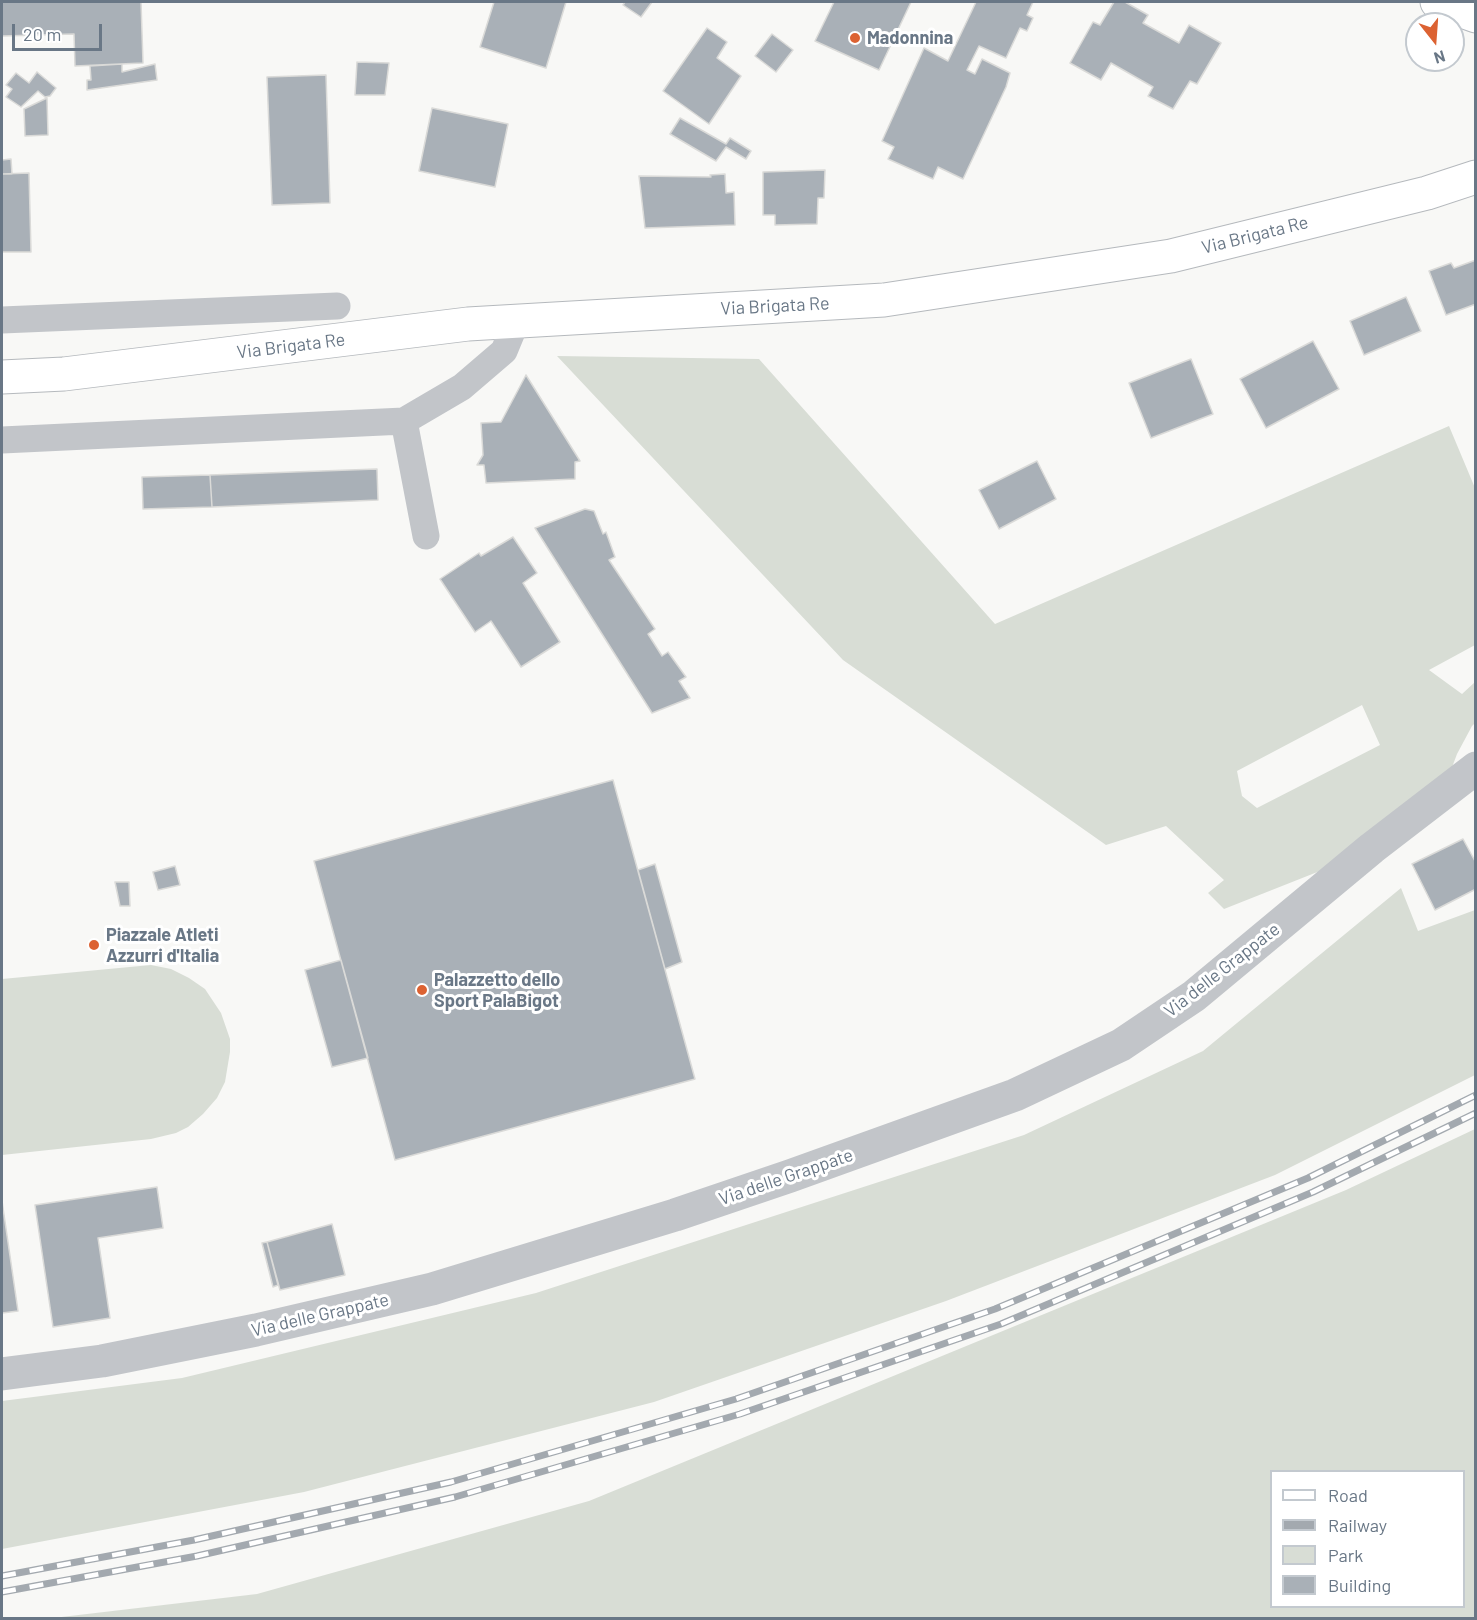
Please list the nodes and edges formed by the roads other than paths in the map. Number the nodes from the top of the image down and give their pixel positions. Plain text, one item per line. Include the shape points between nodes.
1 (1437, 2) edge
2 (1476, 15) edge
3 (1476, 177) edge
4 (337, 306) dead end
5 (2, 320) edge
6 (516, 322) junction
7 (2, 377) edge
8 (404, 421) junction
9 (2, 440) edge
10 (426, 536) dead end
11 (1476, 768) edge
12 (2, 1374) edge

1 - 2 main road
3 - 6 main road, Via Brigata Re via 1427,193 1171,256 884,300
4 - 5 street, Via Brigata Re
6 - 7 main road, Via Brigata Re via 64,374
6 - 8 street via 504,351 462,387
8 - 9 street
8 - 10 street
11 - 12 street, Via delle Grappate via 1372,848 1194,996 1121,1045 1015,1095 675,1215 432,1288 102,1361

